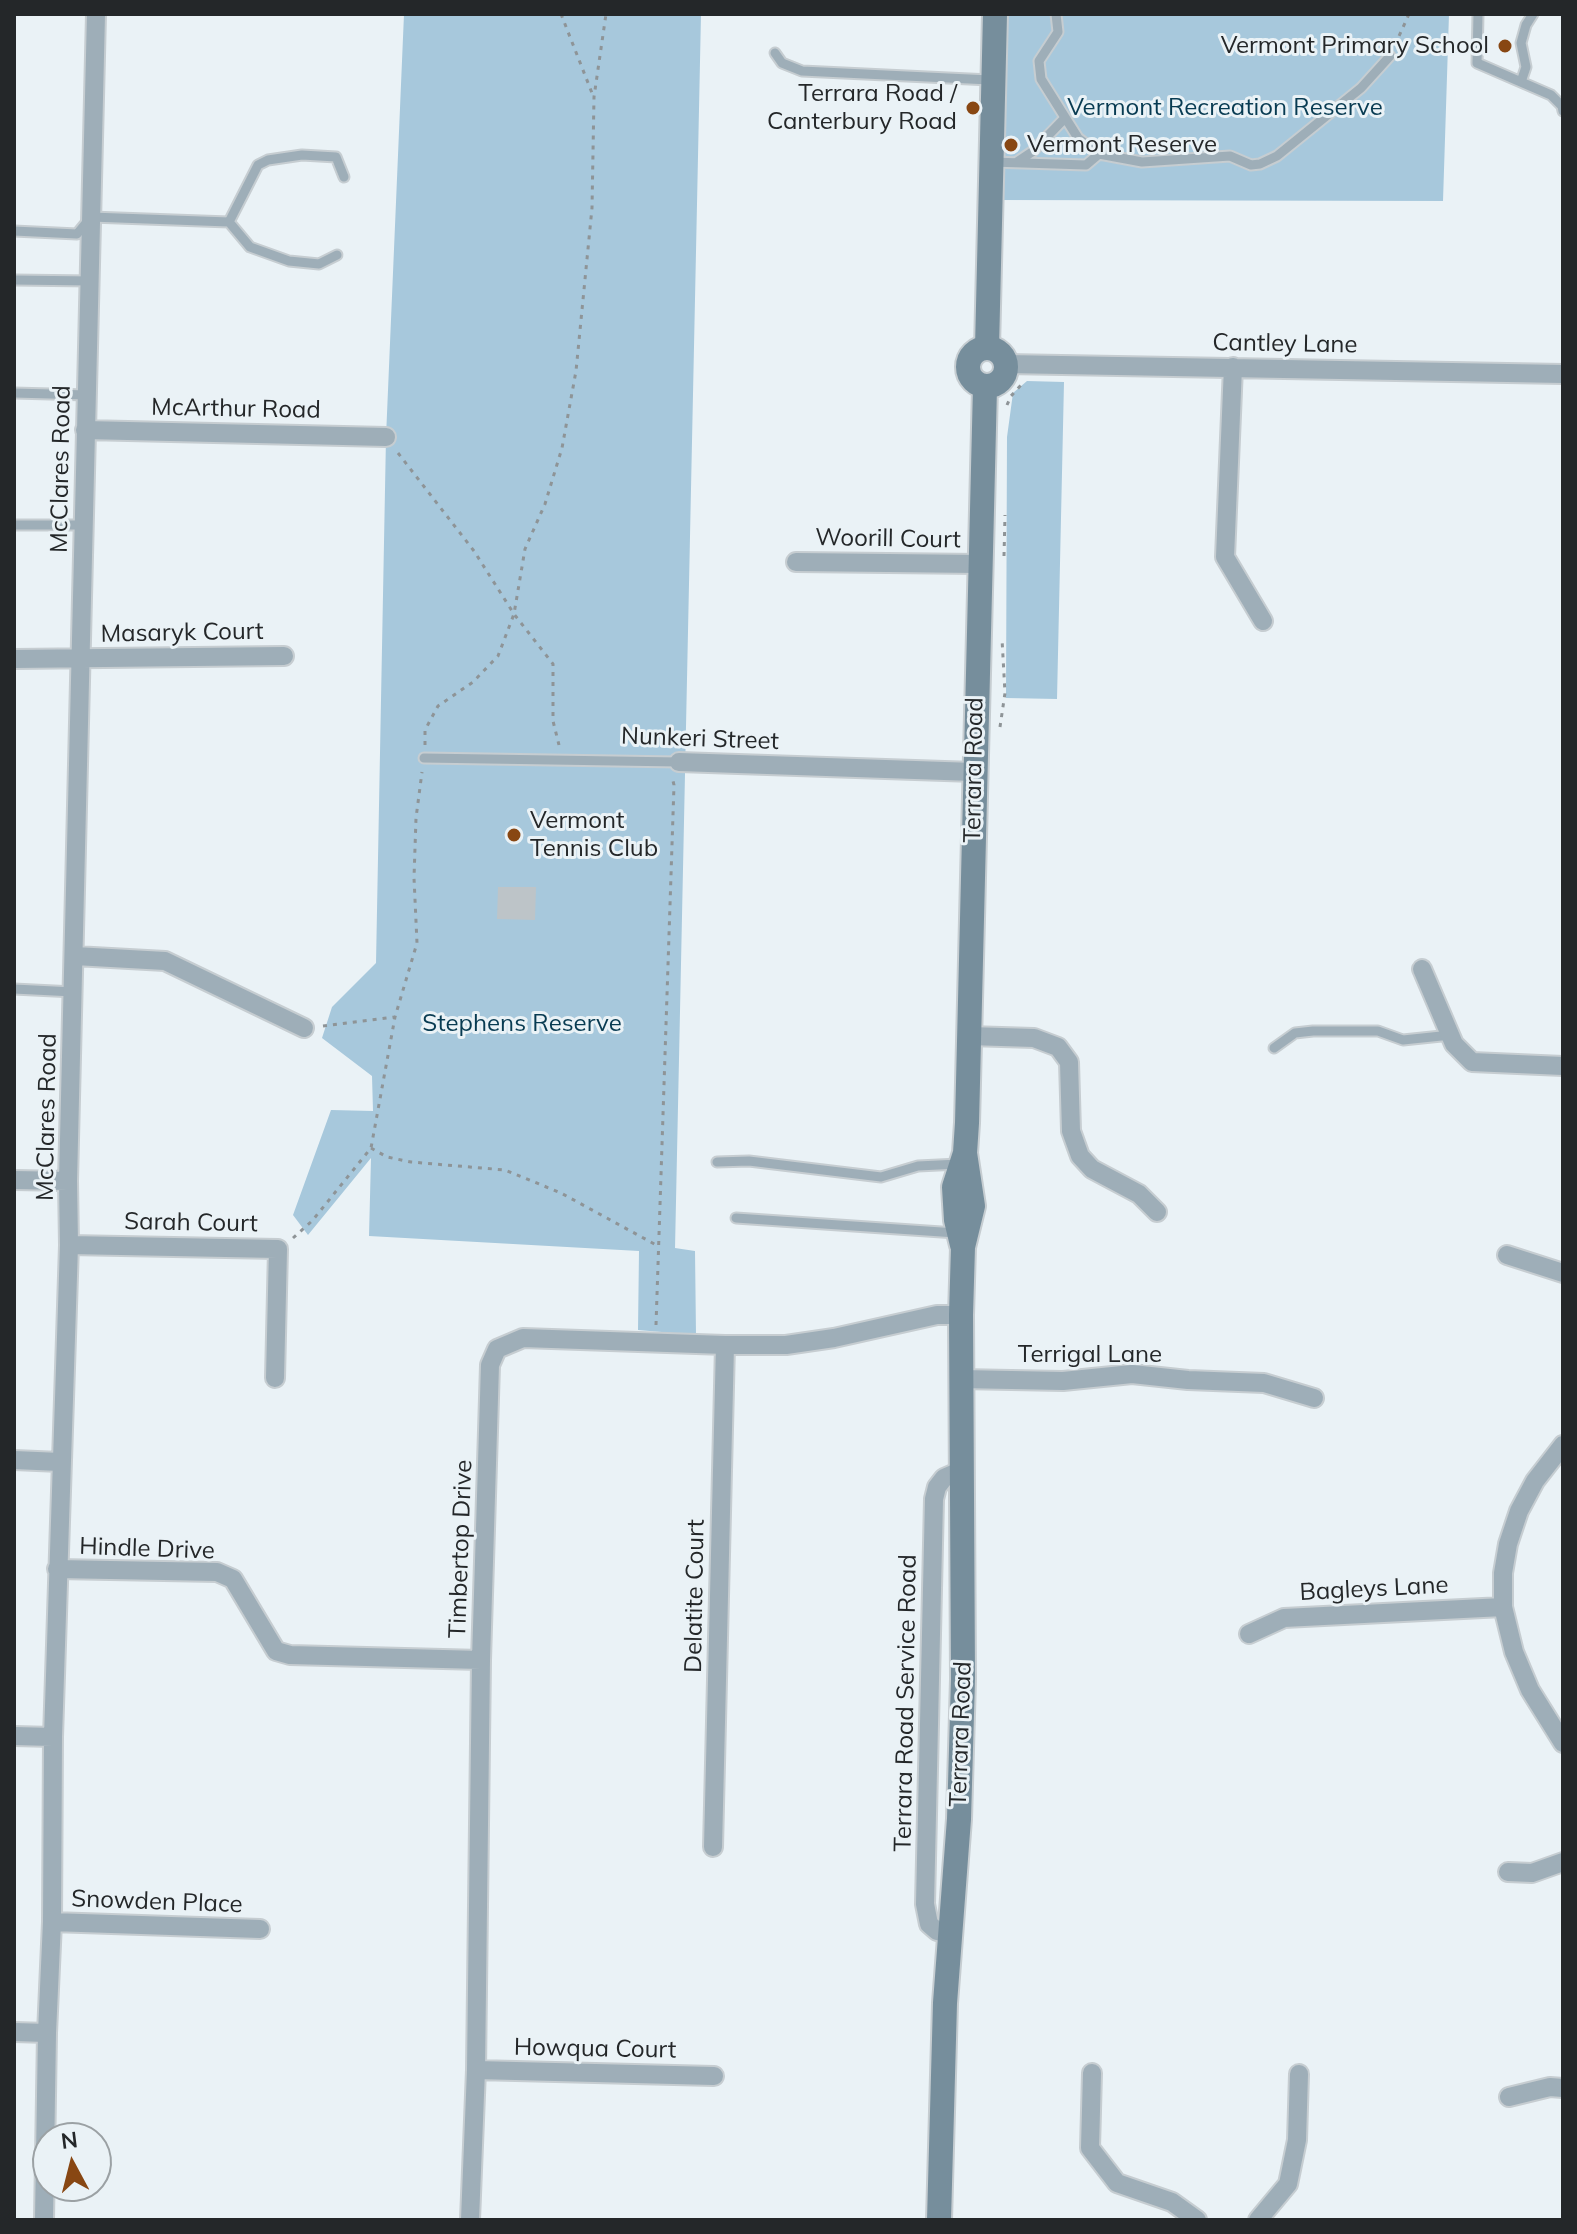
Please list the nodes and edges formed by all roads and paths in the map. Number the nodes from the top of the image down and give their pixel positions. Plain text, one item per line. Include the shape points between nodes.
1 (96, 14) edge
2 (561, 14) edge
3 (606, 14) edge
4 (995, 14) edge
5 (1056, 14) edge
6 (1409, 14) edge
7 (1478, 14) edge
8 (1533, 14) edge
9 (775, 53) dead end
10 (1390, 56) joint
11 (994, 80) junction
12 (1521, 82) junction
13 (594, 97) junction
14 (1563, 111) edge
15 (1065, 118) junction
16 (1099, 154) junction
17 (992, 162) junction
18 (1017, 162) junction
19 (344, 177) dead end
20 (91, 217) junction
21 (229, 222) junction
22 (14, 231) edge
23 (337, 255) dead end
24 (14, 280) edge
25 (91, 281) junction
26 (987, 348) junction
27 (1006, 364) junction
28 (1233, 367) junction
29 (1563, 374) edge
30 (985, 387) junction
31 (14, 393) edge
32 (87, 395) junction
33 (85, 430) junction
34 (386, 437) joint
35 (14, 525) edge
36 (84, 525) junction
37 (796, 562) dead end
38 (979, 564) junction
39 (514, 614) junction
40 (1263, 621) dead end
41 (284, 656) dead end
42 (14, 659) edge
43 (81, 660) junction
44 (424, 758) junction
45 (567, 760) junction
46 (674, 762) junction
47 (974, 772) junction
48 (75, 956) junction
49 (1422, 969) dead end
50 (14, 989) edge
51 (74, 992) junction
52 (395, 1017) junction
53 (304, 1028) joint
54 (1451, 1035) junction
55 (969, 1036) junction
56 (1274, 1048) dead end
57 (1563, 1066) edge
58 (371, 1148) junction
59 (964, 1161) junction
60 (717, 1162) dead end
61 (14, 1180) edge
62 (68, 1181) junction
63 (1157, 1212) dead end
64 (736, 1218) dead end
65 (963, 1238) junction
66 (69, 1245) junction
67 (658, 1246) junction
68 (278, 1249) junction
69 (1507, 1255) dead end
70 (1563, 1273) edge
71 (961, 1315) junction
72 (655, 1341) junction
73 (725, 1345) junction
74 (275, 1378) dead end
75 (960, 1379) junction
76 (1314, 1398) dead end
77 (1563, 1445) edge
78 (14, 1460) edge
79 (60, 1462) junction
80 (57, 1569) junction
81 (1503, 1607) junction
82 (1249, 1634) dead end
83 (481, 1660) junction
84 (14, 1736) edge
85 (53, 1737) junction
86 (1563, 1743) edge
87 (713, 1847) dead end
88 (1563, 1862) edge
89 (1508, 1872) dead end
90 (52, 1922) junction
91 (260, 1929) dead end
92 (14, 2032) edge
93 (47, 2033) junction
94 (476, 2070) junction
95 (1092, 2073) dead end
96 (1299, 2074) dead end
97 (714, 2076) dead end
98 (1563, 2088) edge
99 (1509, 2097) dead end
100 (44, 2220) edge
101 (470, 2220) edge
102 (939, 2220) edge
103 (1197, 2220) edge
104 (1258, 2220) edge

1 - 20 street, McClares Road
2 - 13 path
3 - 13 path
4 - 11 main road
5 - 15 lane via 1058,32 1039,61 1041,79
6 - 10 path
7 - 12 lane via 1477,63
8 - 12 lane via 1521,43 1526,67
9 - 11 lane via 782,63 802,71
10 - 16 lane via 1361,88 1286,150 1260,164 1230,156 1142,162
11 - 17 main road
12 - 14 lane via 1551,95
13 - 39 path via 592,208 576,371 562,448 525,549
15 - 16 lane via 1078,138
15 - 18 lane
16 - 18 lane via 1086,165
17 - 18 lane
17 - 26 main road
19 - 21 lane via 336,157 268,160 258,165
20 - 21 lane
20 - 22 lane via 77,234
20 - 25 street, McClares Road
21 - 23 lane via 250,247 289,261 319,264
24 - 25 lane
25 - 32 street, McClares Road
26 - 27 main road via 997,351
26 - 30 main road via 973,353 967,364 973,381
27 - 28 street, Cantley Lane
27 - 30 main road via 1002,380
28 - 29 street, Cantley Lane
28 - 40 street via 1225,557
30 - 38 main road, Terrara Road
31 - 32 lane
32 - 33 street, McClares Road
33 - 34 street, McArthur Road
33 - 36 street, McClares Road
34 - 39 path via 474,551
35 - 36 lane
36 - 43 street, McClares Road
37 - 38 street, Woorill Court
38 - 47 main road, Terrara Road
39 - 44 path via 498,656 438,706 425,730
39 - 45 path via 553,664 553,721
41 - 43 street, Masaryk Court
42 - 43 street, Masaryk Court
43 - 48 street, McClares Road
44 - 45 lane, Nunkeri Street
44 - 52 path via 416,818 417,943
45 - 46 lane, Nunkeri Street
46 - 47 street, Nunkeri Street
46 - 67 path
47 - 55 main road, Terrara Road
48 - 51 street, McClares Road
48 - 53 street via 165,961
49 - 54 street
50 - 51 lane
51 - 62 street, McClares Road
52 - 53 path
52 - 58 path
54 - 56 lane via 1403,1040 1378,1031 1313,1031 1295,1033
54 - 57 street via 1472,1062
55 - 59 main road, Terrara Road
55 - 63 street via 1034,1038 1058,1047 1069,1062 1071,1131 1080,1156
58 - 67 path via 411,1162 505,1170 561,1193
58 - 68 path via 312,1221
59 - 60 lane via 881,1177
59 - 65 main road, Terrara Road via 973,1206
61 - 62 street
62 - 66 street, McClares Road
64 - 65 lane
65 - 71 main road, Terrara Road
66 - 68 street, Sarah Court
66 - 79 street, McClares Road
67 - 72 path
68 - 74 street, Sarah Court
69 - 70 street
71 - 73 street, Timbertop Drive via 937,1315 786,1345
71 - 75 main road, Terrara Road
72 - 73 street, Timbertop Drive
72 - 83 street, Timbertop Drive via 523,1338 497,1349 490,1365
73 - 87 street, Delatite Court
75 - 76 street, Terrigal Lane via 1063,1381 1132,1374 1264,1383
75 - 102 main road, Terrara Road via 963,1679
77 - 81 street via 1519,1511 1503,1573
78 - 79 street
79 - 80 street, McClares Road
80 - 83 street, Hindle Drive via 217,1572 233,1579 276,1651 290,1655
80 - 85 street, McClares Road
81 - 82 street, Bagleys Lane via 1284,1618
81 - 86 street via 1530,1690
83 - 94 street, Timbertop Drive
84 - 85 street
85 - 90 street, McClares Road
88 - 89 street via 1532,1873
90 - 91 street, Snowden Place
90 - 93 street, McClares Road
92 - 93 street
93 - 100 street, McClares Road
94 - 97 street, Howqua Court
94 - 101 street, Timbertop Drive
95 - 103 street via 1090,2148 1117,2183 1172,2202
96 - 104 street via 1297,2140 1288,2184
98 - 99 street

